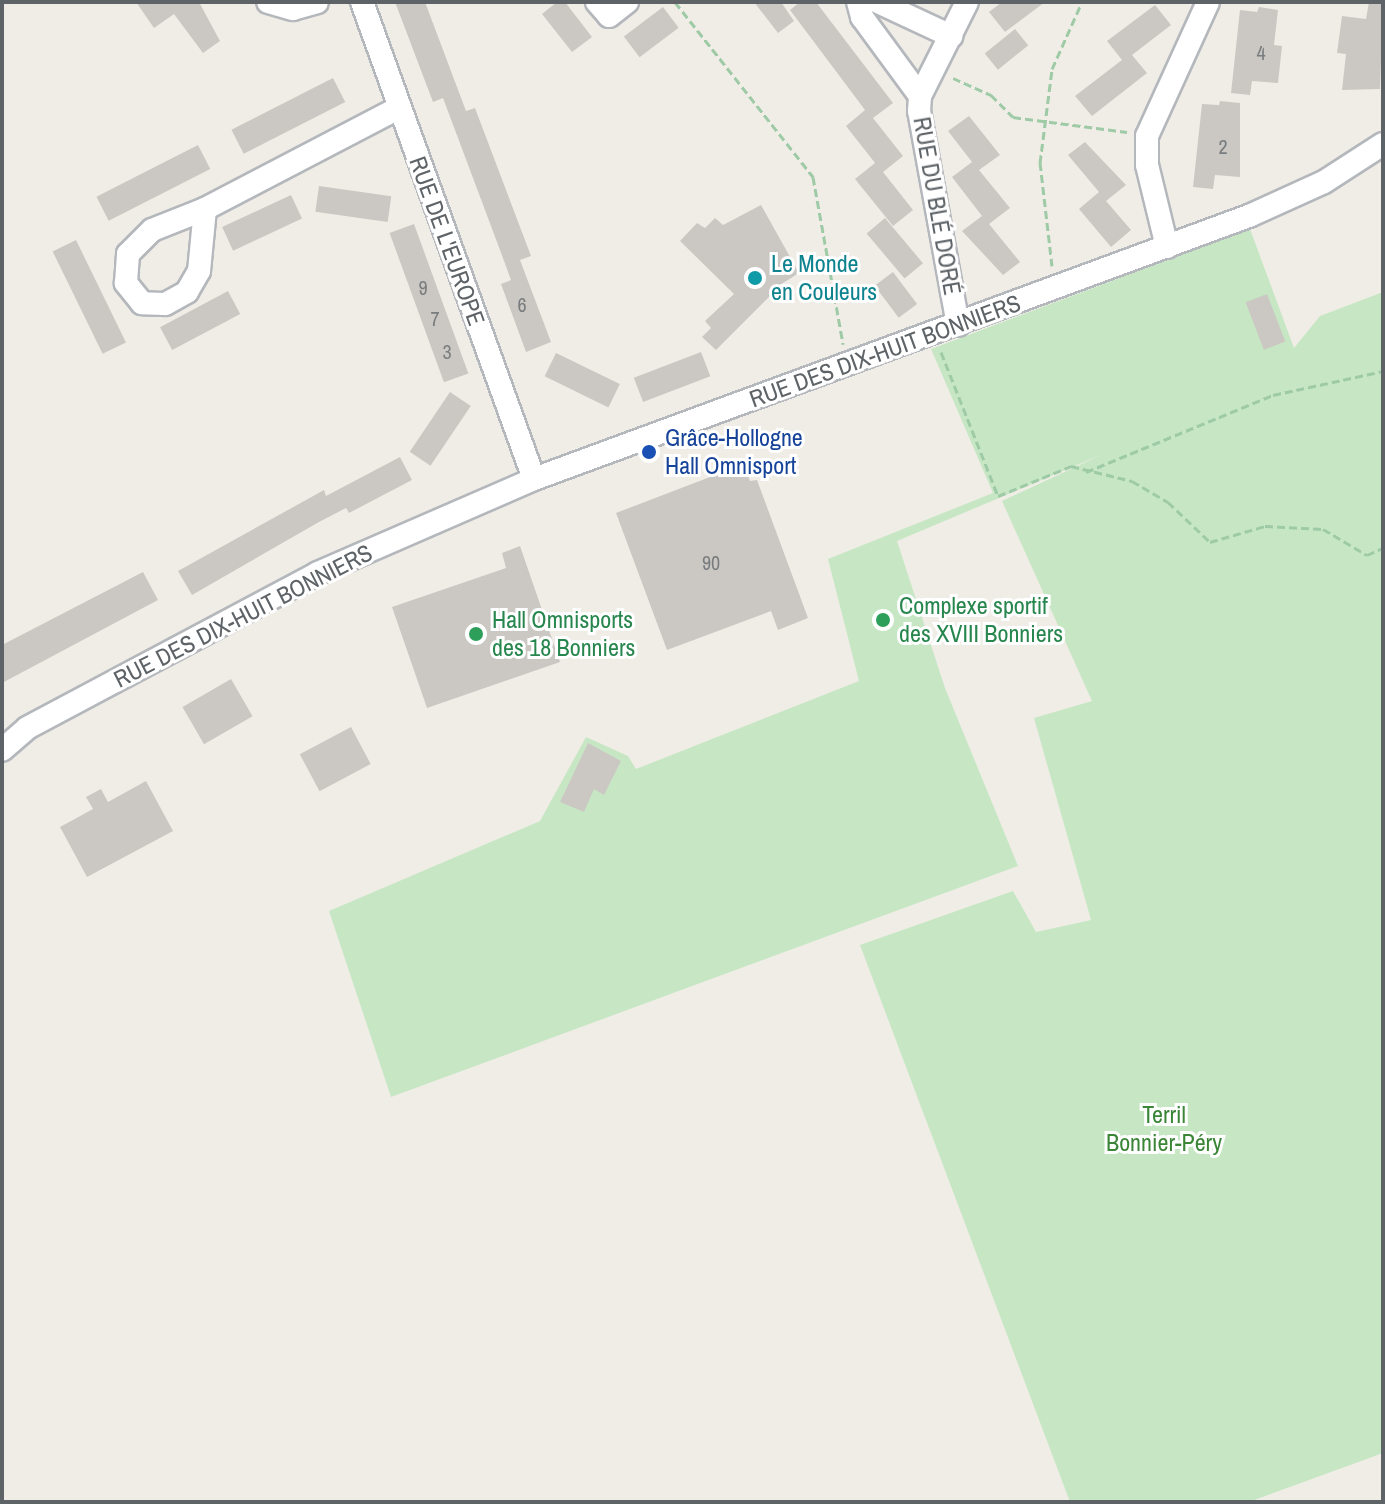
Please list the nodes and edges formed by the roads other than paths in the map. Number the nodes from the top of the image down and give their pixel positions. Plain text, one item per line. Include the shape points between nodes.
1 (268, 2) edge
2 (317, 2) edge
3 (362, 2) edge
4 (597, 2) edge
5 (627, 2) edge
6 (858, 2) edge
7 (878, 2) edge
8 (967, 2) edge
9 (1208, 2) edge
10 (951, 36) junction
11 (920, 96) junction
12 (398, 108) junction
13 (1383, 144) edge
14 (205, 209) junction
15 (1167, 247) junction
16 (958, 325) junction
17 (534, 479) junction
18 (2, 750) edge

1 - 2 street via 293,9
3 - 12 street, RUE DE L'EUROPE
4 - 5 street via 609,16
6 - 11 street via 862,17
7 - 10 street
8 - 10 street, RUE DU BLÉ DORÉ
9 - 15 street via 1147,136 1147,165
10 - 11 street, RUE DU BLÉ DORÉ
11 - 16 street, RUE DU BLÉ DORÉ via 927,172
12 - 14 street
12 - 17 street, RUE DE L'EUROPE
13 - 15 street, RUE DES DIX-HUIT BONNIERS via 1324,182
14 - 14 street via 199,271 187,292 165,304 142,303 126,283 128,254 152,230
15 - 16 street, RUE DES DIX-HUIT BONNIERS
16 - 17 street, RUE DES DIX-HUIT BONNIERS
17 - 18 street, RUE DES DIX-HUIT BONNIERS via 318,573 27,728

